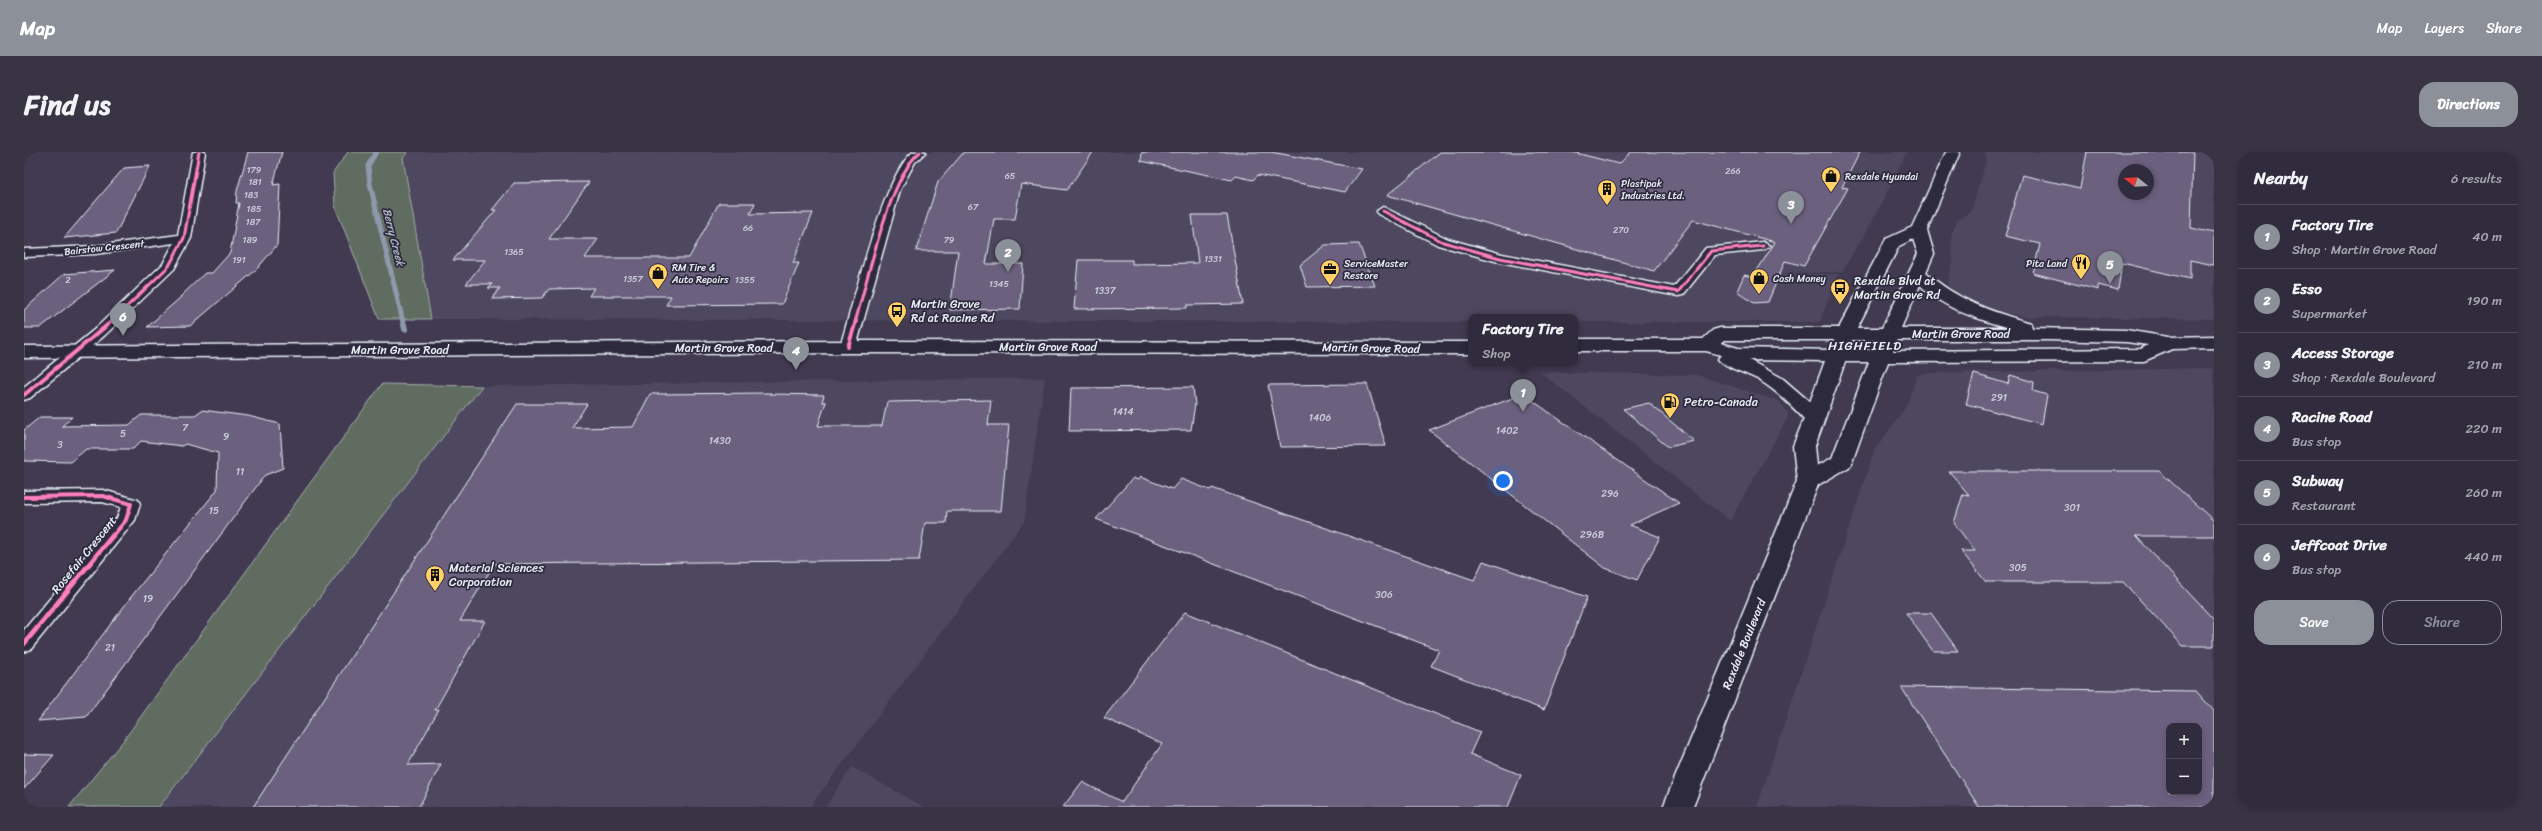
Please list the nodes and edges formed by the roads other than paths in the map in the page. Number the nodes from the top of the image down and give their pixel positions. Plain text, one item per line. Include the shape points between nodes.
1 (199, 152) edge
2 (920, 152) edge
3 (1952, 152) edge
4 (1383, 211) dead end
5 (1919, 230) junction
6 (184, 238) junction
7 (1763, 246) dead end
8 (24, 253) edge
9 (1917, 273) junction
10 (1846, 334) junction
11 (1889, 334) junction
12 (2048, 334) junction
13 (2214, 342) edge
14 (2168, 343) junction
15 (1578, 345) edge
16 (1708, 345) junction
17 (1689, 346) junction
18 (848, 347) junction
19 (1468, 348) edge
20 (24, 352) edge
21 (76, 352) junction
22 (1838, 356) junction
23 (1882, 356) junction
24 (24, 395) edge
25 (1814, 418) junction
26 (1808, 481) junction
27 (24, 497) edge
28 (24, 644) edge
29 (1678, 807) edge

1 - 6 street
2 - 18 street via 910,160 894,190
3 - 5 main road
4 - 7 street via 1444,242 1500,258 1678,292 1711,251
5 - 9 main road via 1926,254
5 - 10 main road, Rexdale Boulevard via 1892,243
6 - 8 street, Bairstow Crescent via 95,250
6 - 21 street via 169,266
9 - 11 main road
9 - 12 main road via 1932,289 1956,305
10 - 11 main road, Martin Grove Road
10 - 16 main road, Martin Grove Road via 1720,334
10 - 22 main road, Rexdale Boulevard
11 - 12 main road, Martin Grove Road
11 - 23 main road
12 - 14 main road, Martin Grove Road via 2126,336
13 - 14 main road, Martin Grove Road
14 - 23 main road, Martin Grove Road via 2144,355
15 - 17 main road, Martin Grove Road
16 - 17 main road, Martin Grove Road
16 - 22 main road, Martin Grove Road via 1736,354
17 - 25 main road via 1742,364 1773,378 1795,396
18 - 19 main road, Martin Grove Road
18 - 21 main road, Martin Grove Road
20 - 21 main road, Martin Grove Road
21 - 24 street
22 - 23 main road, Martin Grove Road
22 - 25 main road, Rexdale Boulevard
23 - 26 main road via 1841,462
25 - 26 main road, Rexdale Boulevard via 1804,446
26 - 29 main road, Rexdale Boulevard
27 - 28 street, Rosefair Crescent via 103,496 131,504 126,520

